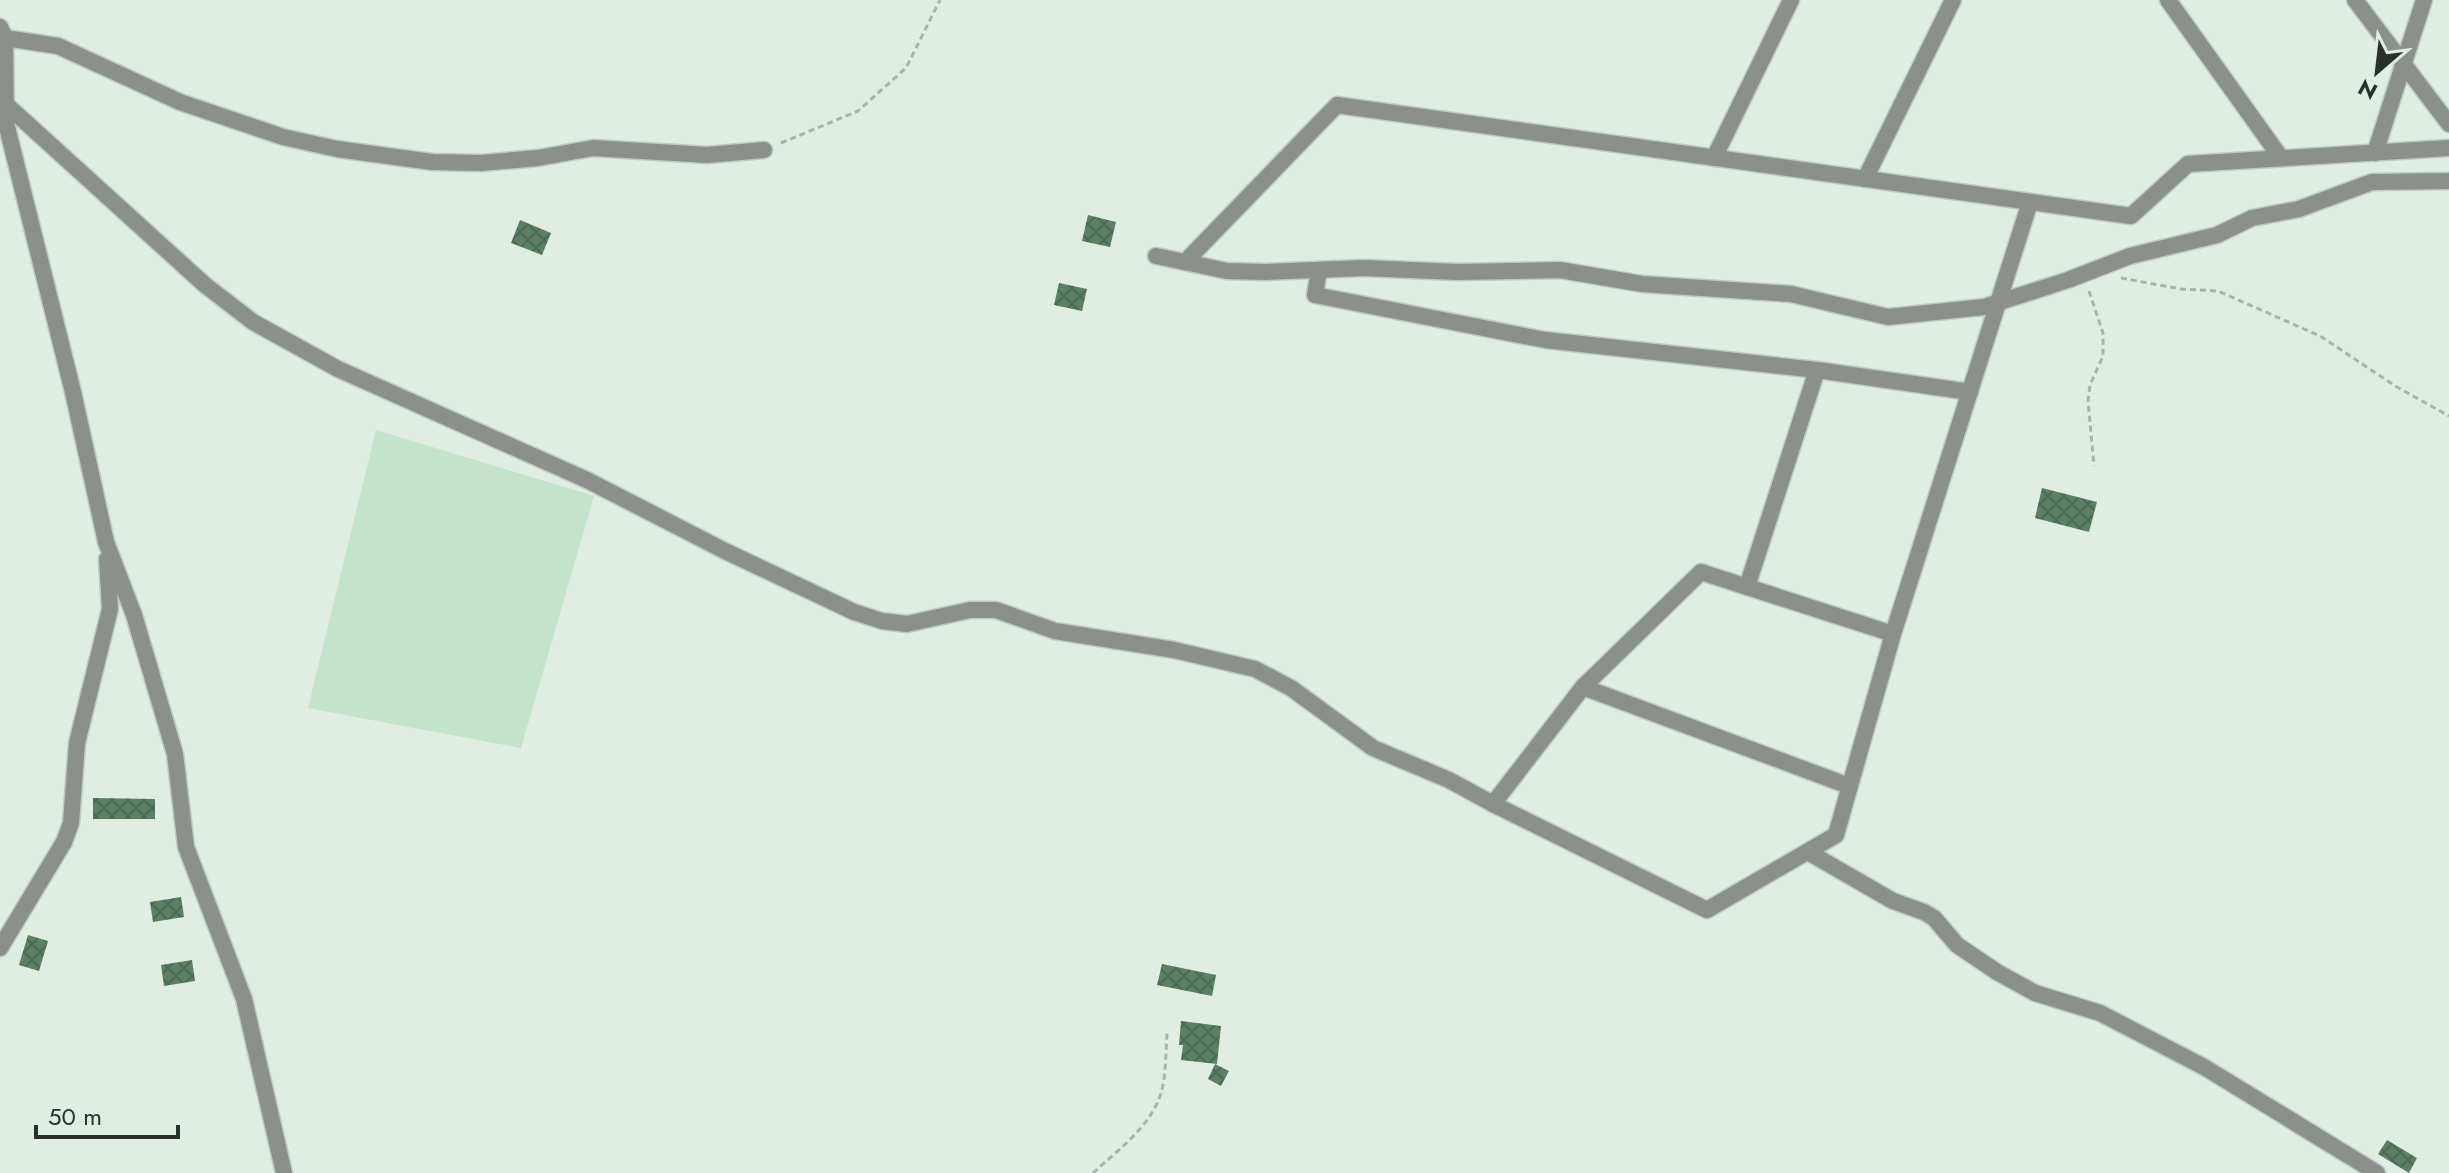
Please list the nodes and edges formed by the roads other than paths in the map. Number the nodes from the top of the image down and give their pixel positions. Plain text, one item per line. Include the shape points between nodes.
1 (1791, 0) edge
2 (1953, 0) edge
3 (2168, 0) edge
4 (2355, 0) edge
5 (2424, 0) edge
6 (2, 33) edge
7 (2405, 66) junction
8 (2, 100) edge
9 (2449, 124) edge
10 (2449, 148) edge
11 (764, 150) road end
12 (2375, 153) junction
13 (1714, 158) junction
14 (2281, 158) junction
15 (1865, 179) junction
16 (2449, 181) edge
17 (2030, 202) junction
18 (1156, 256) dead end
19 (1185, 262) junction
20 (1319, 270) junction
21 (1998, 302) junction
22 (1817, 370) junction
23 (1970, 392) junction
24 (106, 542) junction
25 (1747, 587) junction
26 (1893, 634) junction
27 (1583, 687) junction
28 (1849, 786) junction
29 (1493, 804) junction
30 (1808, 852) junction
31 (0, 948) edge
32 (284, 1173) edge
33 (2377, 1173) edge

1 - 13 street
2 - 15 street
3 - 14 street
4 - 7 street
5 - 7 street
6 - 8 street
6 - 11 street via 58,46 180,102 337,149 481,163 593,148 707,155
7 - 9 street
7 - 12 street
8 - 24 street
8 - 29 street via 205,285 253,322 338,369 587,480 854,612 907,624 970,610 996,610 1055,631 1255,669 1291,688 1373,748
10 - 12 street
12 - 14 street
13 - 15 street
13 - 19 street via 1337,105
14 - 17 street via 2188,164 2131,216
15 - 17 street
16 - 21 street via 2372,182
17 - 21 street
18 - 19 street
19 - 20 street via 1227,271
20 - 21 street via 1560,270 1642,284 1791,294 1888,317
20 - 22 street via 1315,295 1363,305 1545,340
21 - 23 street
22 - 23 street
22 - 25 street
23 - 26 street
24 - 31 street via 110,609 77,743 71,823
24 - 32 street via 134,615 175,754 186,847 244,999
25 - 26 street
25 - 27 street via 1701,572
26 - 28 street
27 - 28 street
27 - 29 street
28 - 30 street via 1836,835
29 - 30 street via 1707,910
30 - 33 street via 1934,918 1957,945 1997,972 2035,993 2100,1013 2204,1067

